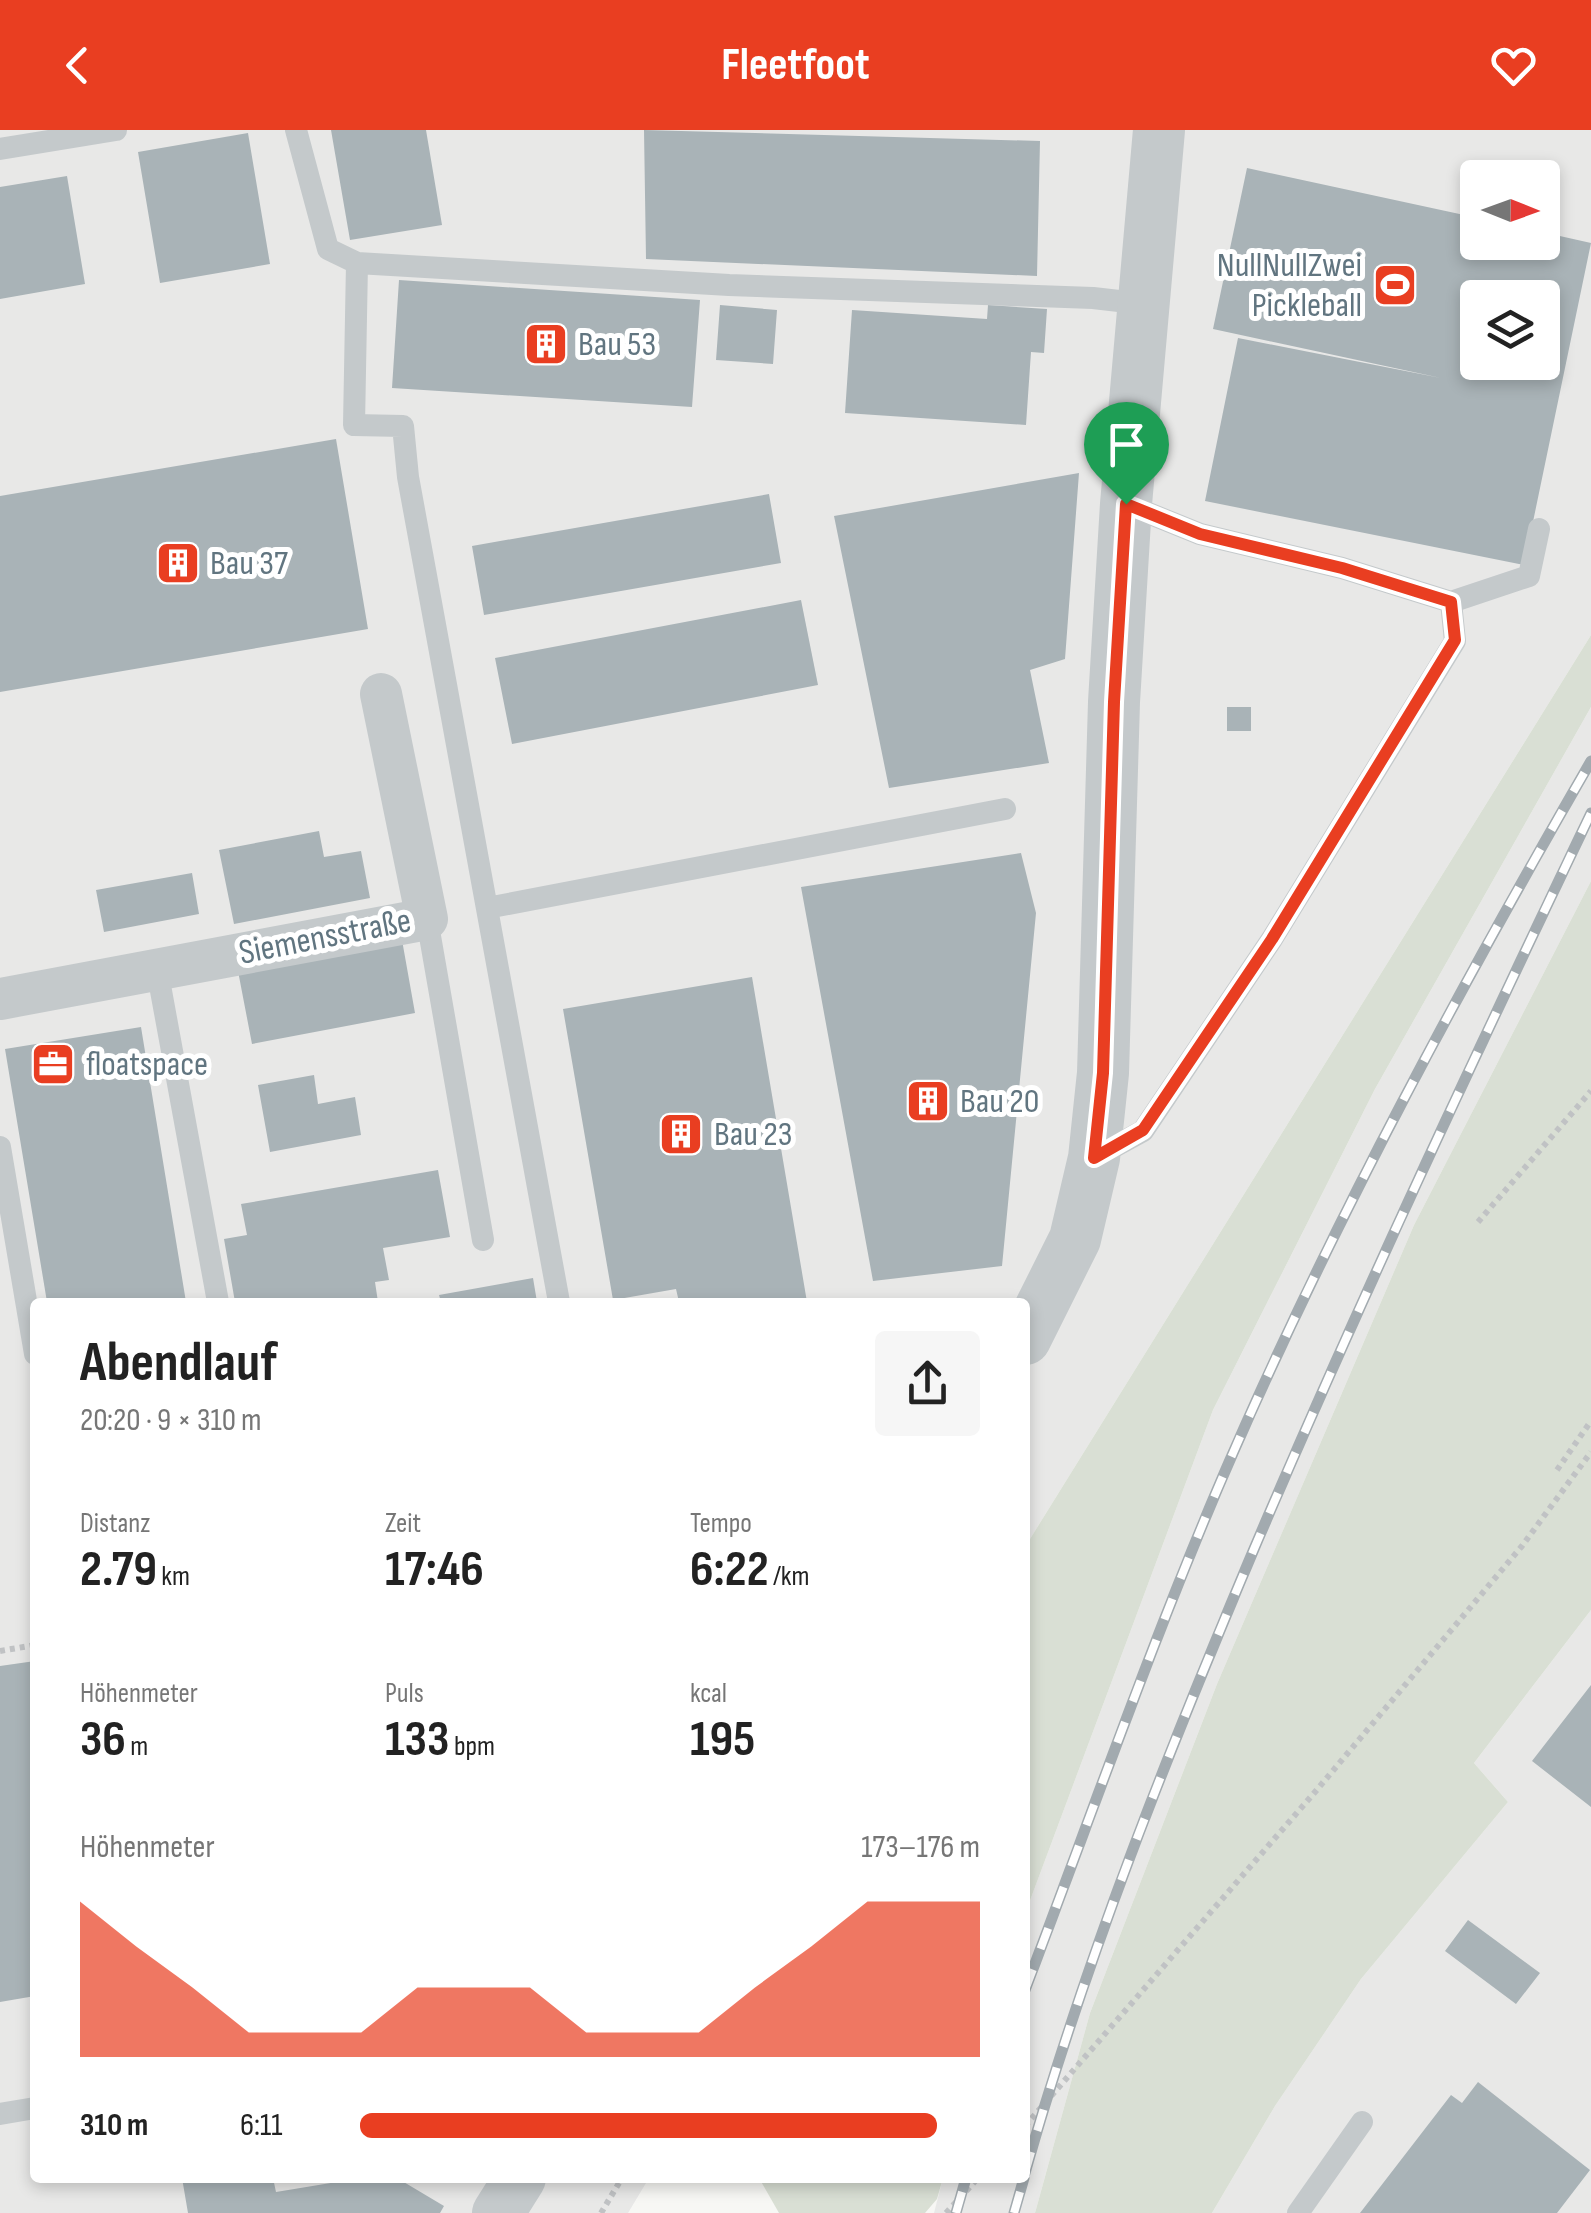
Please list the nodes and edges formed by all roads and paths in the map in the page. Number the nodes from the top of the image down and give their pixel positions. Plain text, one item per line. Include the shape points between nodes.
1 (116, 130) edge
2 (296, 130) edge
3 (1160, 130) edge
4 (0, 149) edge
5 (357, 263) junction
6 (1145, 304) junction
7 (1126, 504) junction
8 (1540, 530) dead end
9 (1451, 602) junction
10 (381, 694) dead end
11 (1005, 810) dead end
12 (487, 908) junction
13 (426, 919) junction
14 (157, 969) junction
15 (0, 998) edge
16 (1591, 1091) edge
17 (0, 1148) edge
18 (1094, 1158) junction
19 (1478, 1222) dead end
20 (484, 1240) dead end
21 (217, 1298) edge
22 (558, 1298) edge
23 (30, 1325) edge
24 (1030, 1329) edge
25 (1591, 1421) edge
26 (1591, 1452) edge
27 (1557, 1470) dead end
28 (30, 1646) edge
29 (0, 1651) edge
30 (30, 2109) edge
31 (0, 2114) edge
32 (1030, 2121) edge
33 (1362, 2122) dead end
34 (517, 2183) edge
35 (619, 2183) edge
36 (973, 2183) edge
37 (498, 2213) edge
38 (601, 2213) edge
39 (946, 2213) edge
40 (1298, 2213) edge

1 - 4 lane
2 - 5 lane via 328,249
3 - 6 street
5 - 6 lane
5 - 12 lane via 354,425 403,426
6 - 7 street
7 - 9 lane via 1200,534
7 - 18 street
8 - 9 lane via 1529,576
9 - 18 lane via 1455,640 1272,939 1143,1130
10 - 13 street, Siemensstraße
11 - 12 lane
12 - 22 lane
13 - 14 street, Siemensstraße
13 - 20 lane
14 - 15 street, Siemensstraße
14 - 21 lane
16 - 19 path
17 - 23 lane
18 - 24 street via 1074,1239
25 - 27 path
26 - 32 path via 1522,1546
28 - 29 path
30 - 31 lane
33 - 40 lane
34 - 37 street
35 - 38 path
36 - 39 path

